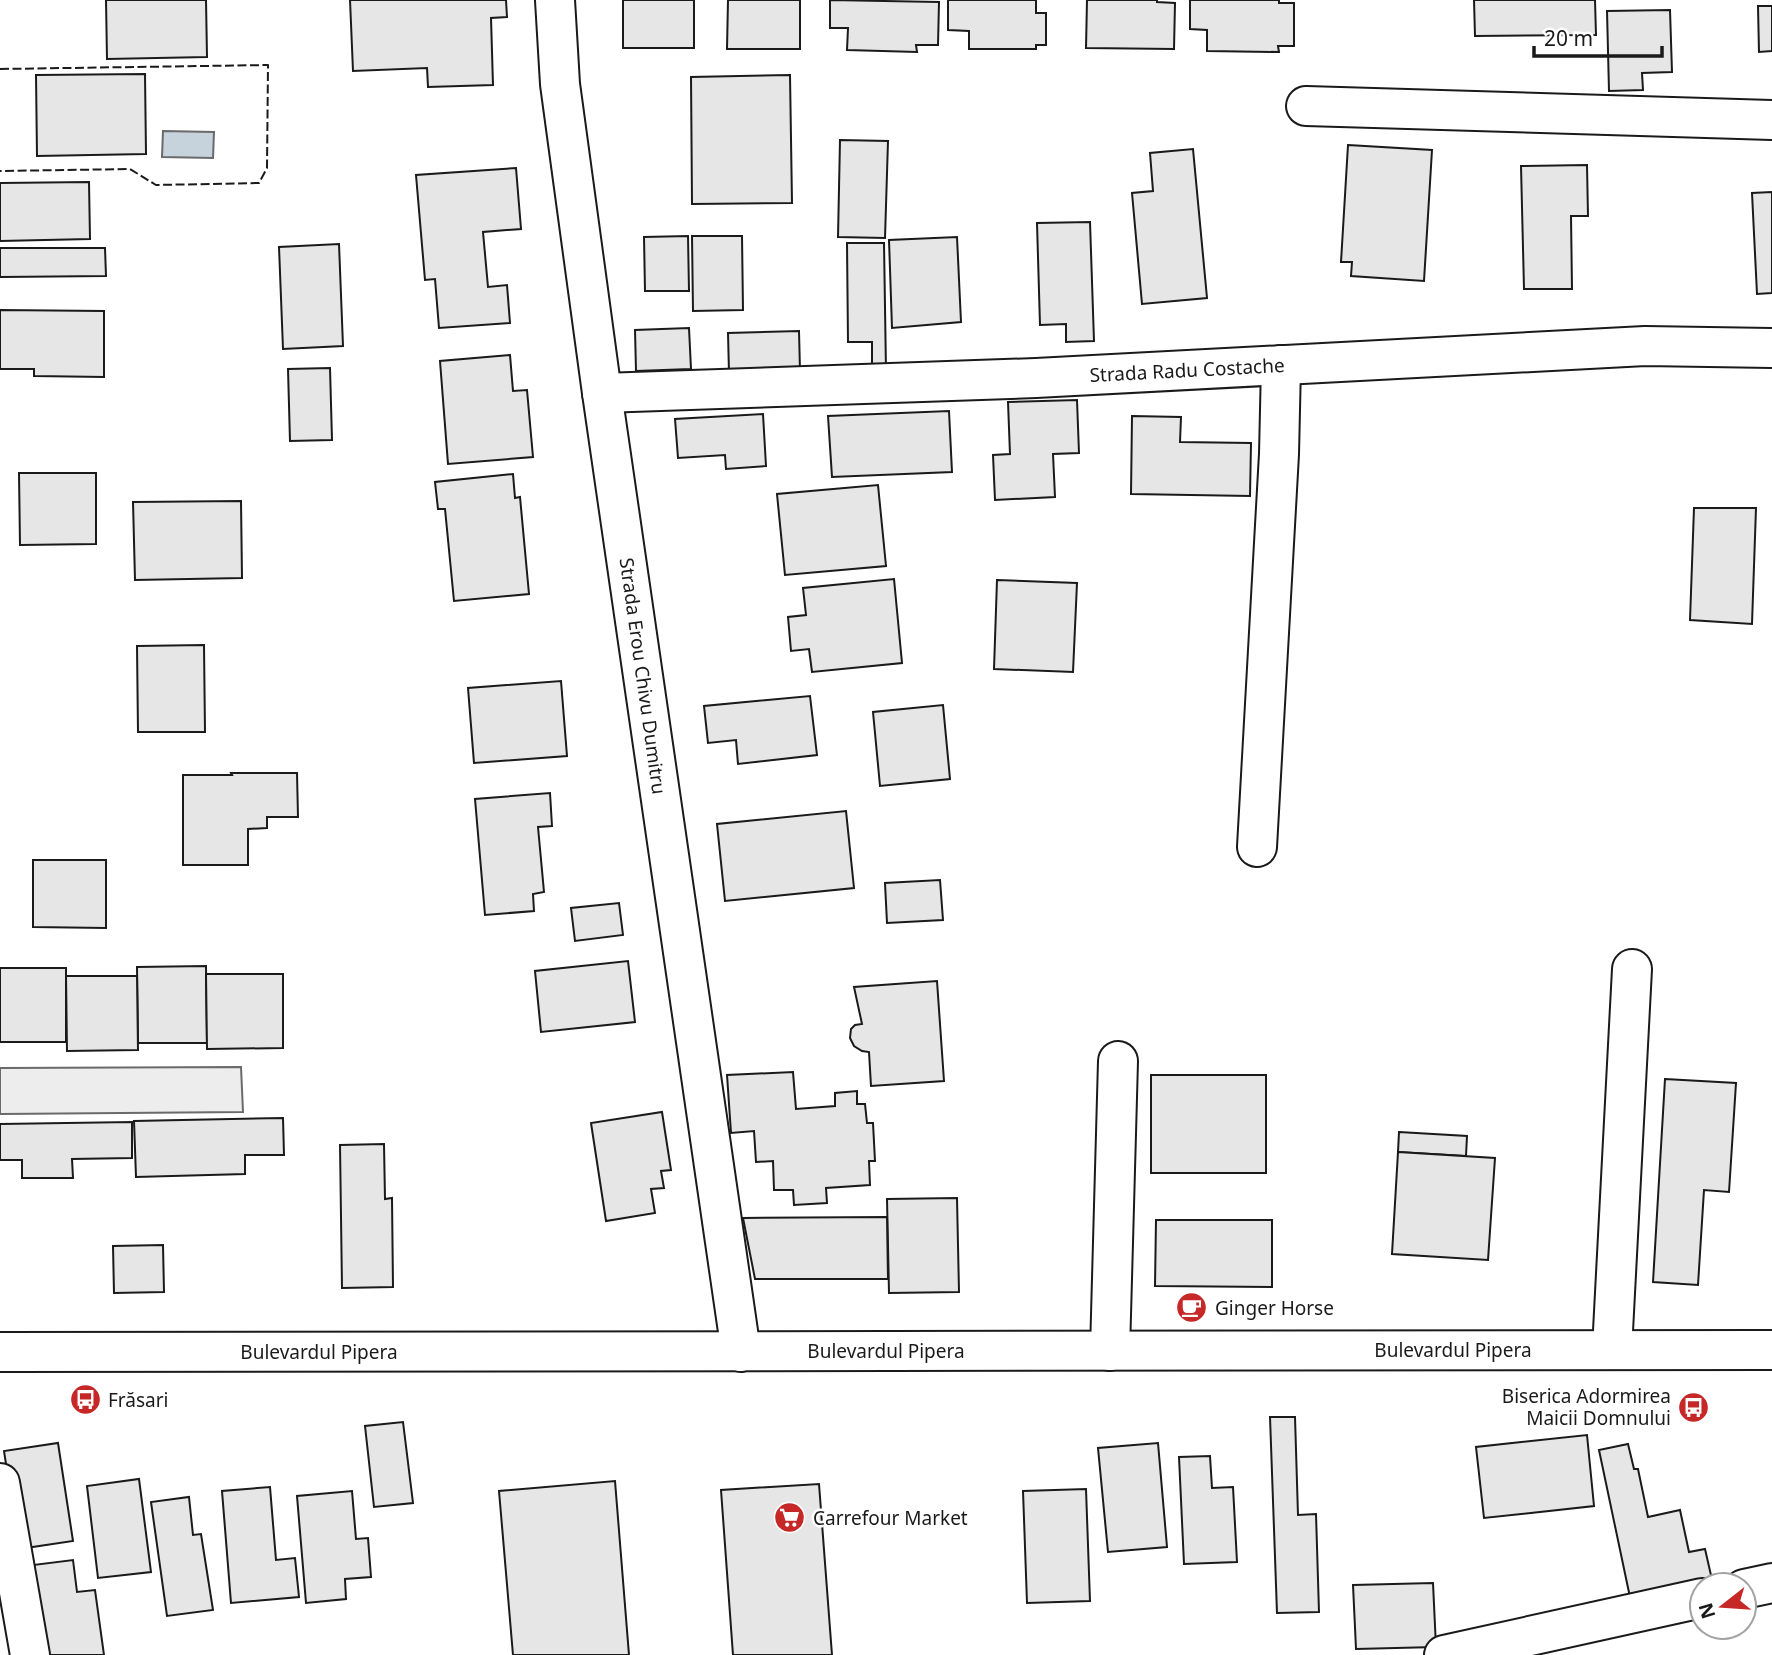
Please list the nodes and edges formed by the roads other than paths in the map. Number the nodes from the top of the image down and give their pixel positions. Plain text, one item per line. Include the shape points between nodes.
1 (555, 0) edge
2 (1306, 106) dead end
3 (1772, 120) edge
4 (1772, 348) edge
5 (1280, 365) junction
6 (602, 393) junction
7 (1257, 847) dead end
8 (1632, 969) dead end
9 (1118, 1061) dead end
10 (1612, 1350) junction
11 (1772, 1350) edge
12 (1110, 1351) junction
13 (0, 1352) edge
14 (741, 1352) junction
15 (0, 1483) edge
16 (1688, 1601) edge
17 (30, 1655) edge
18 (1444, 1655) edge

1 - 6 street, Strada Erou Chivu Dumitru via 560,84
2 - 3 street
4 - 5 street, Strada Radu Costache via 1645,346
5 - 6 street, Strada Radu Costache
5 - 7 street
6 - 14 street, Strada Erou Chivu Dumitru
8 - 10 street
9 - 12 street
10 - 11 street, Bulevardul Pipera
10 - 12 street, Bulevardul Pipera
12 - 14 street, Bulevardul Pipera
13 - 14 street, Bulevardul Pipera
15 - 17 street
16 - 18 street

